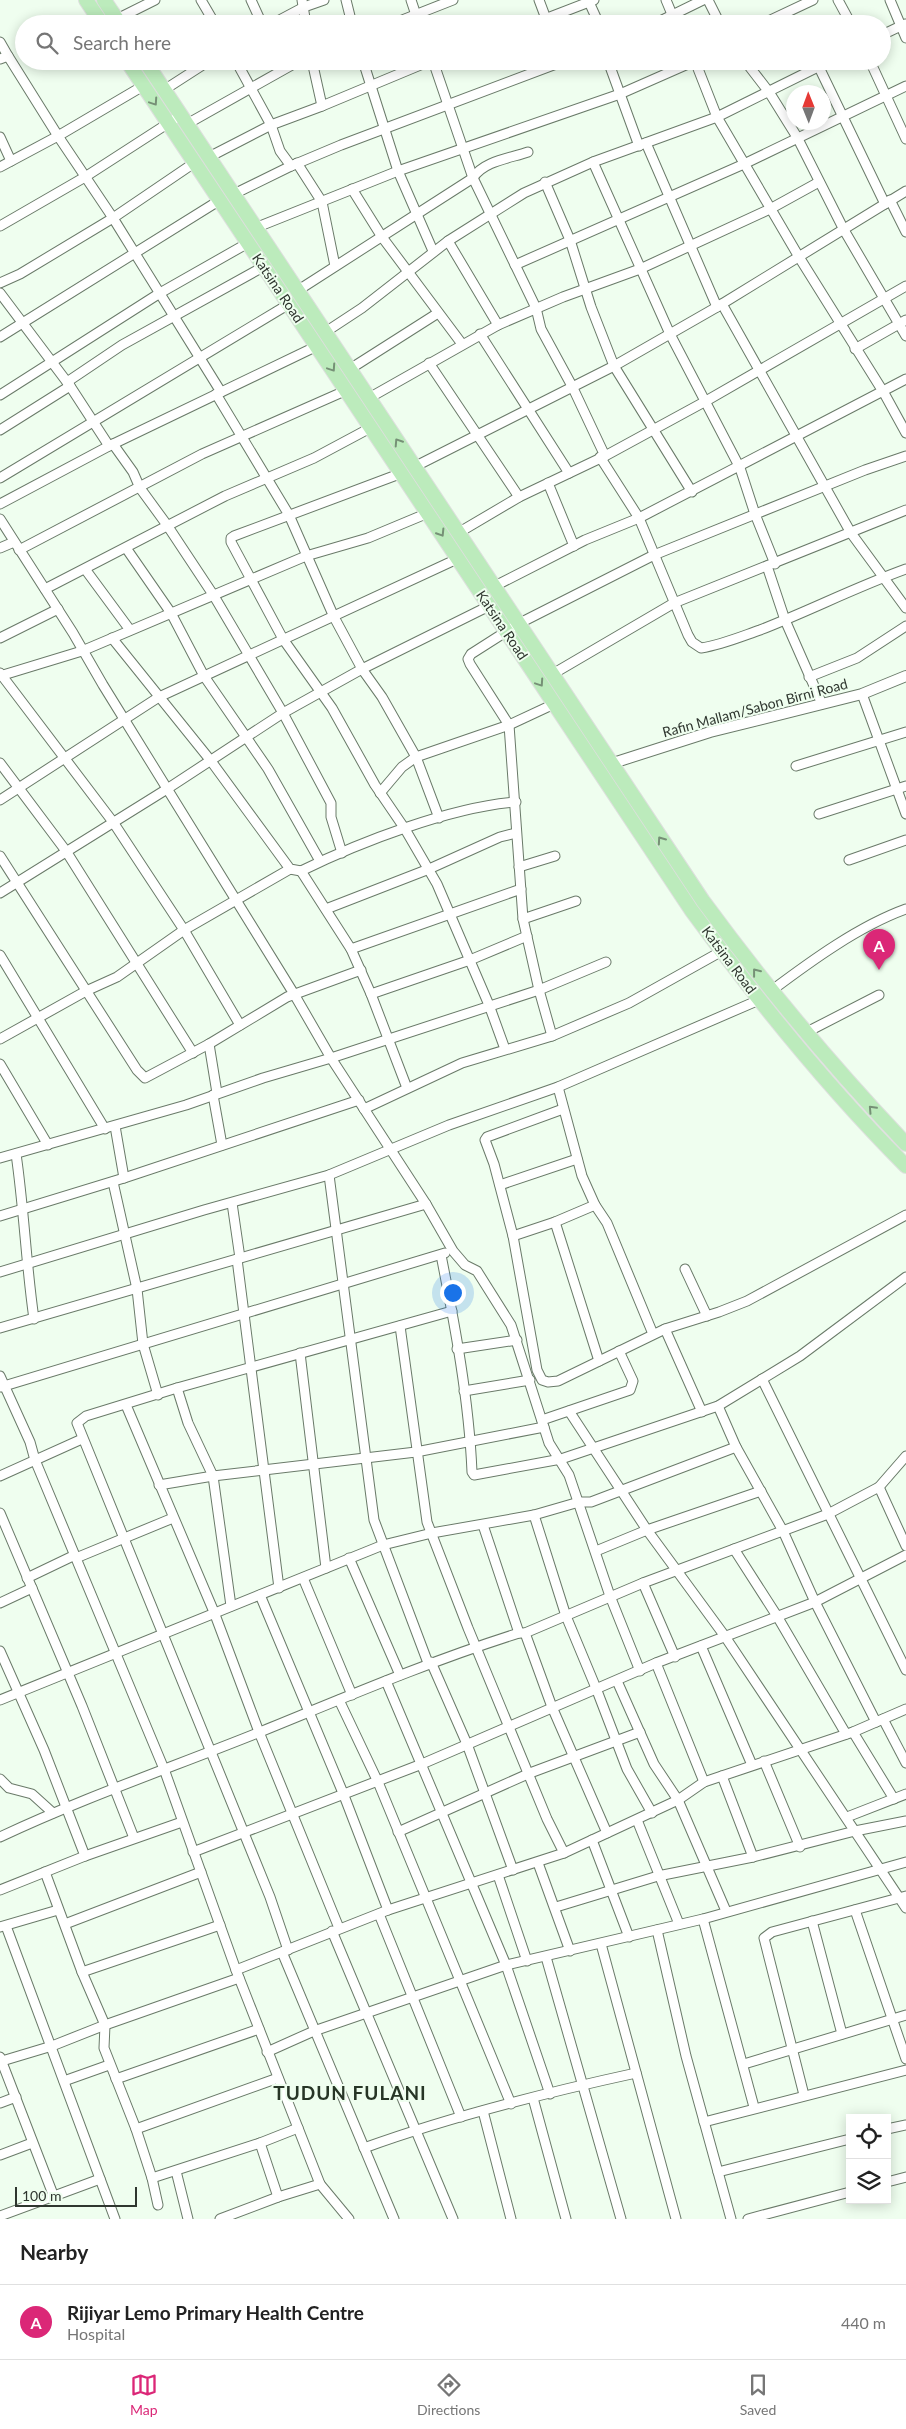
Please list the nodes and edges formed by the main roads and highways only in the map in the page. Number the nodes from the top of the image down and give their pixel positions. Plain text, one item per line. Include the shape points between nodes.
1 (86, 0) edge
2 (104, 0) edge
3 (96, 15) edge
4 (114, 15) edge
5 (133, 70) edge
6 (151, 70) edge
7 (179, 121) junction
8 (226, 198) junction
9 (408, 470) junction
10 (906, 1144) edge
11 (906, 1166) edge

1 - 3 highway
2 - 4 highway
5 -> 7 highway, Katsina Road via 143,86
6 - 7 highway, Katsina Road
7 - 8 highway, Katsina Road via 209,158
7 - 8 highway, Katsina Road via 194,163
8 -> 9 highway, Katsina Road via 263,266 372,427
9 -> 8 highway, Katsina Road via 350,369 255,228
10 -> 9 highway, Katsina Road via 805,1033 703,901 458,533
9 -> 11 highway, Katsina Road via 428,513 457,559 675,886 759,1000 839,1095

